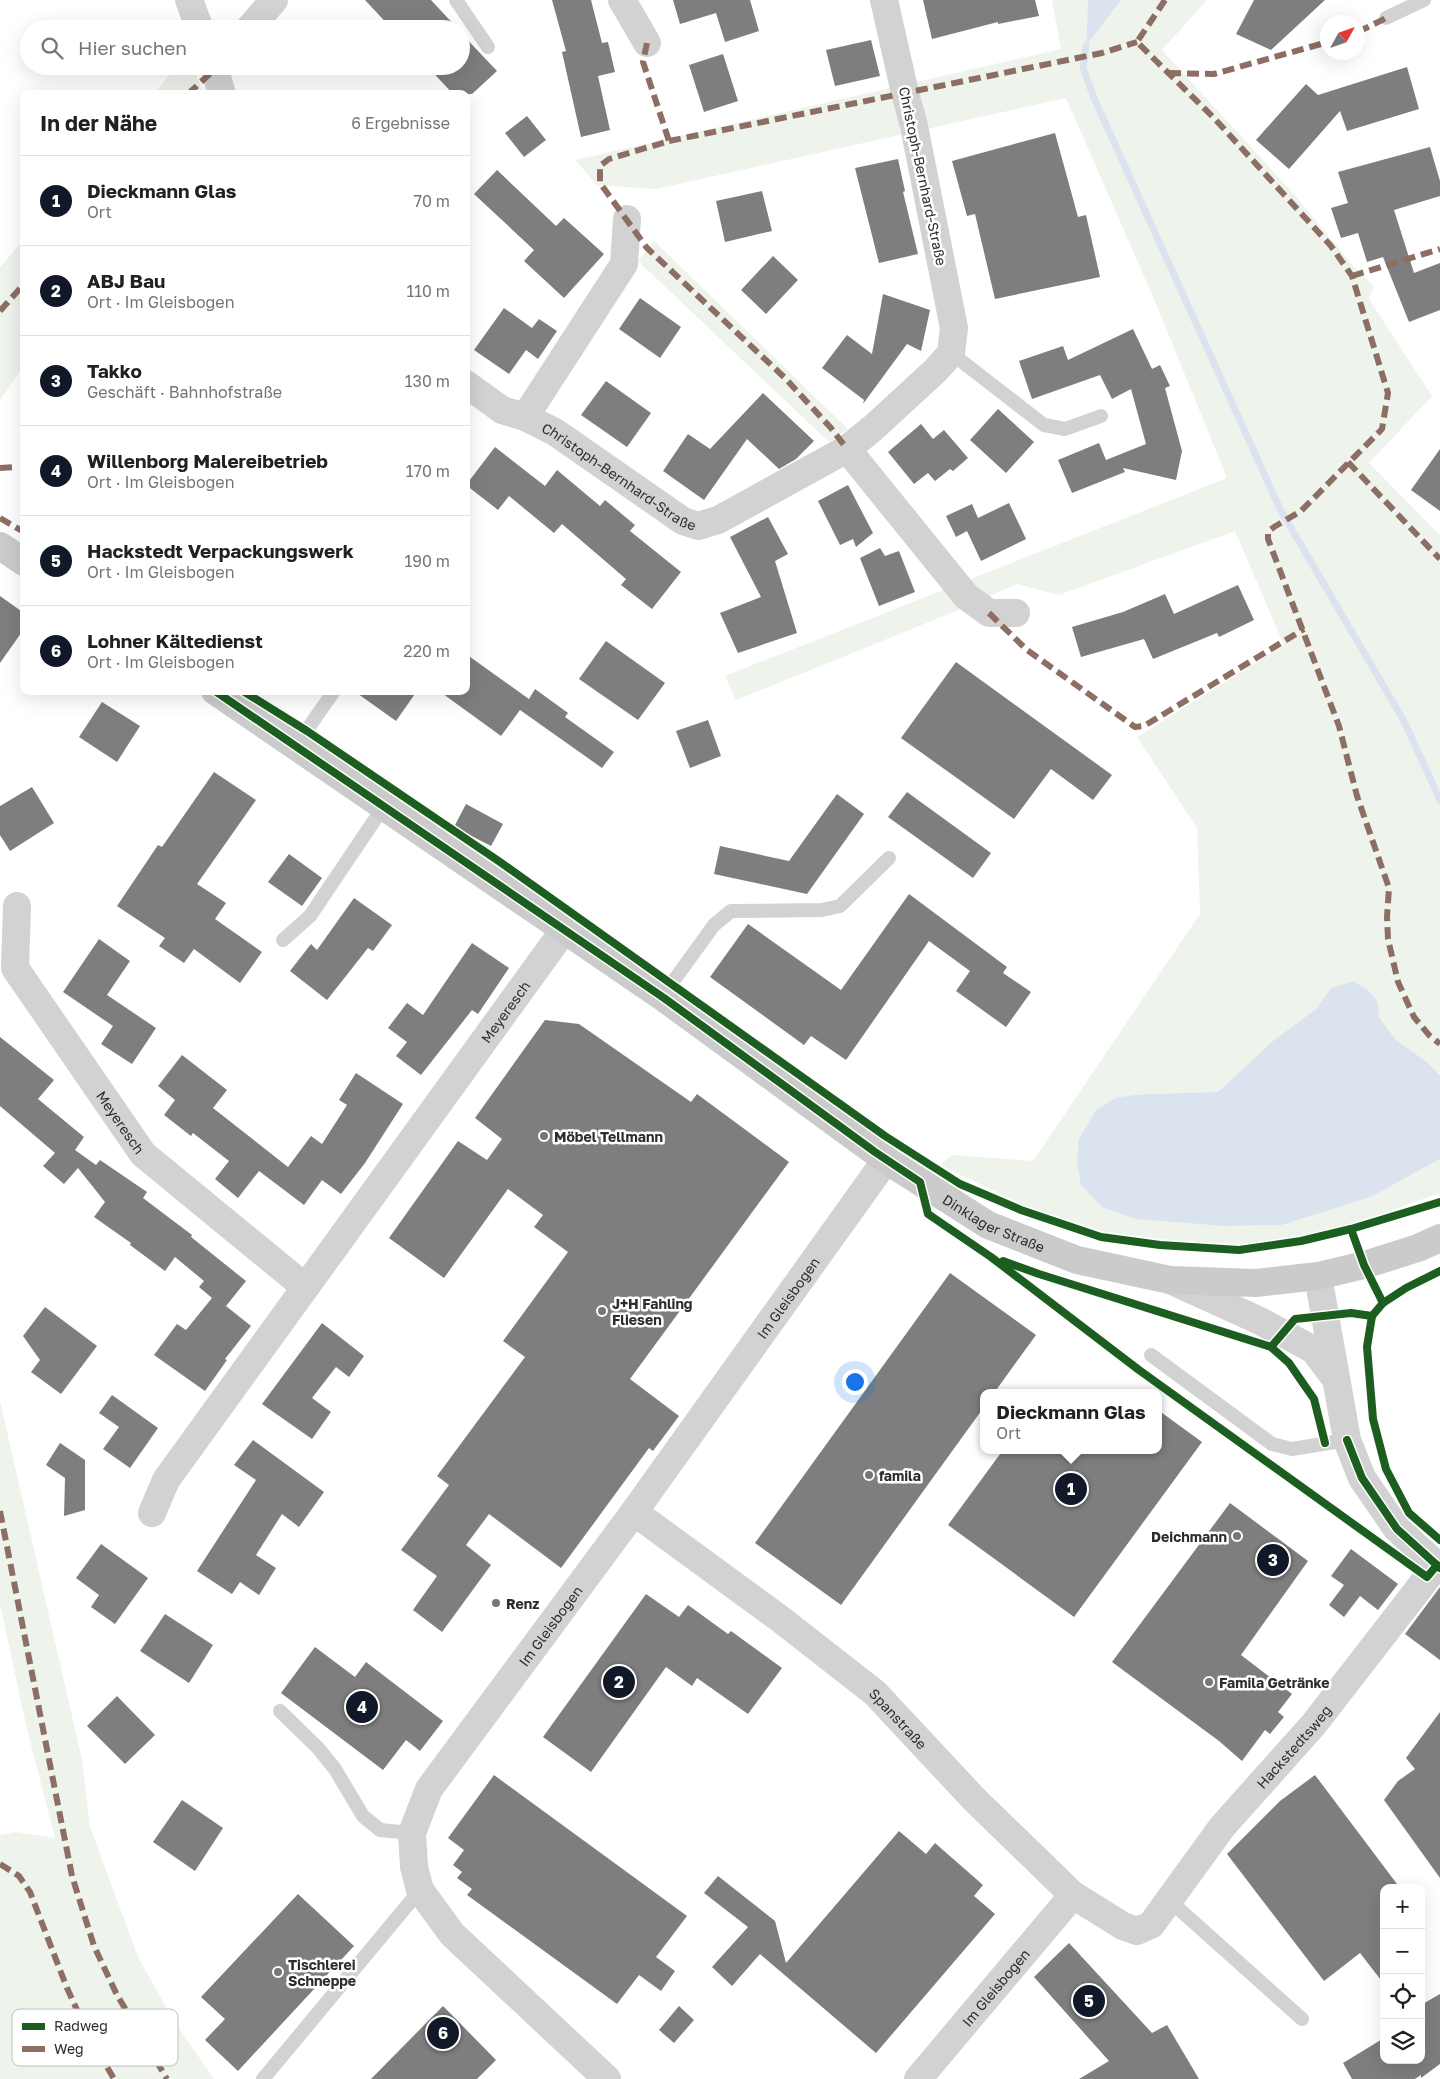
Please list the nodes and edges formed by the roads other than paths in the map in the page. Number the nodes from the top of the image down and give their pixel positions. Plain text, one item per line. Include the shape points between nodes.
1 (189, 0) edge
2 (274, 0) edge
3 (456, 0) edge
4 (622, 0) edge
5 (884, 0) edge
6 (1424, 0) edge
7 (1386, 18) dead end
8 (197, 20) edge
9 (257, 20) edge
10 (470, 20) edge
11 (470, 21) edge
12 (647, 43) dead end
13 (488, 47) dead end
14 (627, 219) dead end
15 (951, 353) junction
16 (470, 387) edge
17 (1101, 416) dead end
18 (525, 417) junction
19 (847, 449) junction
20 (0, 546) edge
21 (20, 559) edge
22 (1016, 613) dead end
23 (221, 695) edge
24 (331, 695) edge
25 (295, 747) junction
26 (384, 806) junction
27 (889, 858) dead end
28 (17, 906) dead end
29 (564, 930) junction
30 (283, 940) dead end
31 (664, 998) junction
32 (886, 1160) junction
33 (1440, 1238) edge
34 (1318, 1276) junction
35 (1170, 1280) junction
36 (305, 1287) junction
37 (1150, 1355) dead end
38 (1336, 1380) junction
39 (1347, 1440) junction
40 (634, 1512) junction
41 (152, 1513) dead end
42 (1438, 1566) edge
43 (280, 1711) dead end
44 (412, 1833) junction
45 (420, 1890) junction
46 (1073, 1895) junction
47 (1168, 1902) junction
48 (1150, 1925) joint
49 (1302, 2019) dead end
50 (263, 2079) edge
51 (607, 2079) edge
52 (918, 2079) edge

1 - 8 street
2 - 9 street
3 - 10 lane
4 - 12 street
5 - 15 street, Christoph-Bernhard-Straße via 914,126 954,328
6 - 7 lane
11 - 13 lane
14 - 18 street, Christoph-Bernhard-Straße via 624,264
15 - 17 lane via 1044,425 1065,429
15 - 19 street, Christoph-Bernhard-Straße
16 - 18 street, Christoph-Bernhard-Straße via 502,410
18 - 19 street, Christoph-Bernhard-Straße via 555,432 683,521 698,526 718,520
19 - 22 street via 966,596 989,613
20 - 21 main road
23 - 25 main road, Dinklager Straße
24 - 25 lane
25 - 26 main road, Dinklager Straße
26 - 29 main road, Dinklager Straße
26 - 30 lane via 310,916
27 - 31 lane via 840,906 822,910 731,912 714,926
28 - 36 street, Meyeresch via 14,968 143,1154
29 - 31 main road, Dinklager Straße
29 - 36 street, Meyeresch
31 - 32 main road, Dinklager Straße
32 - 35 main road, Dinklager Straße via 988,1225 1077,1260
32 - 40 street, Im Gleisbogen
33 - 34 main road, Dinklager Straße via 1364,1265
34 - 35 main road, Dinklager Straße via 1256,1283
34 - 38 street
35 - 38 street via 1314,1350
36 - 41 street, Meyeresch via 166,1480
37 - 39 lane via 1272,1444 1292,1449
38 - 39 street
39 - 42 street via 1362,1478 1397,1529
40 - 44 street, Im Gleisbogen via 429,1789
40 - 46 street, Spanstraße via 875,1693 974,1799
42 - 47 street, Hackstedtsweg via 1314,1724 1222,1827
43 - 44 lane via 335,1769 363,1816 380,1830
44 - 45 street, Im Gleisbogen via 414,1867
45 - 50 lane
45 - 51 street, Im Gleisbogen via 452,1934
46 - 48 street, Spanstraße via 1123,1926 1137,1931
46 - 52 street, Im Gleisbogen
47 - 48 street, Hackstedtsweg
47 - 49 lane via 1180,1909

